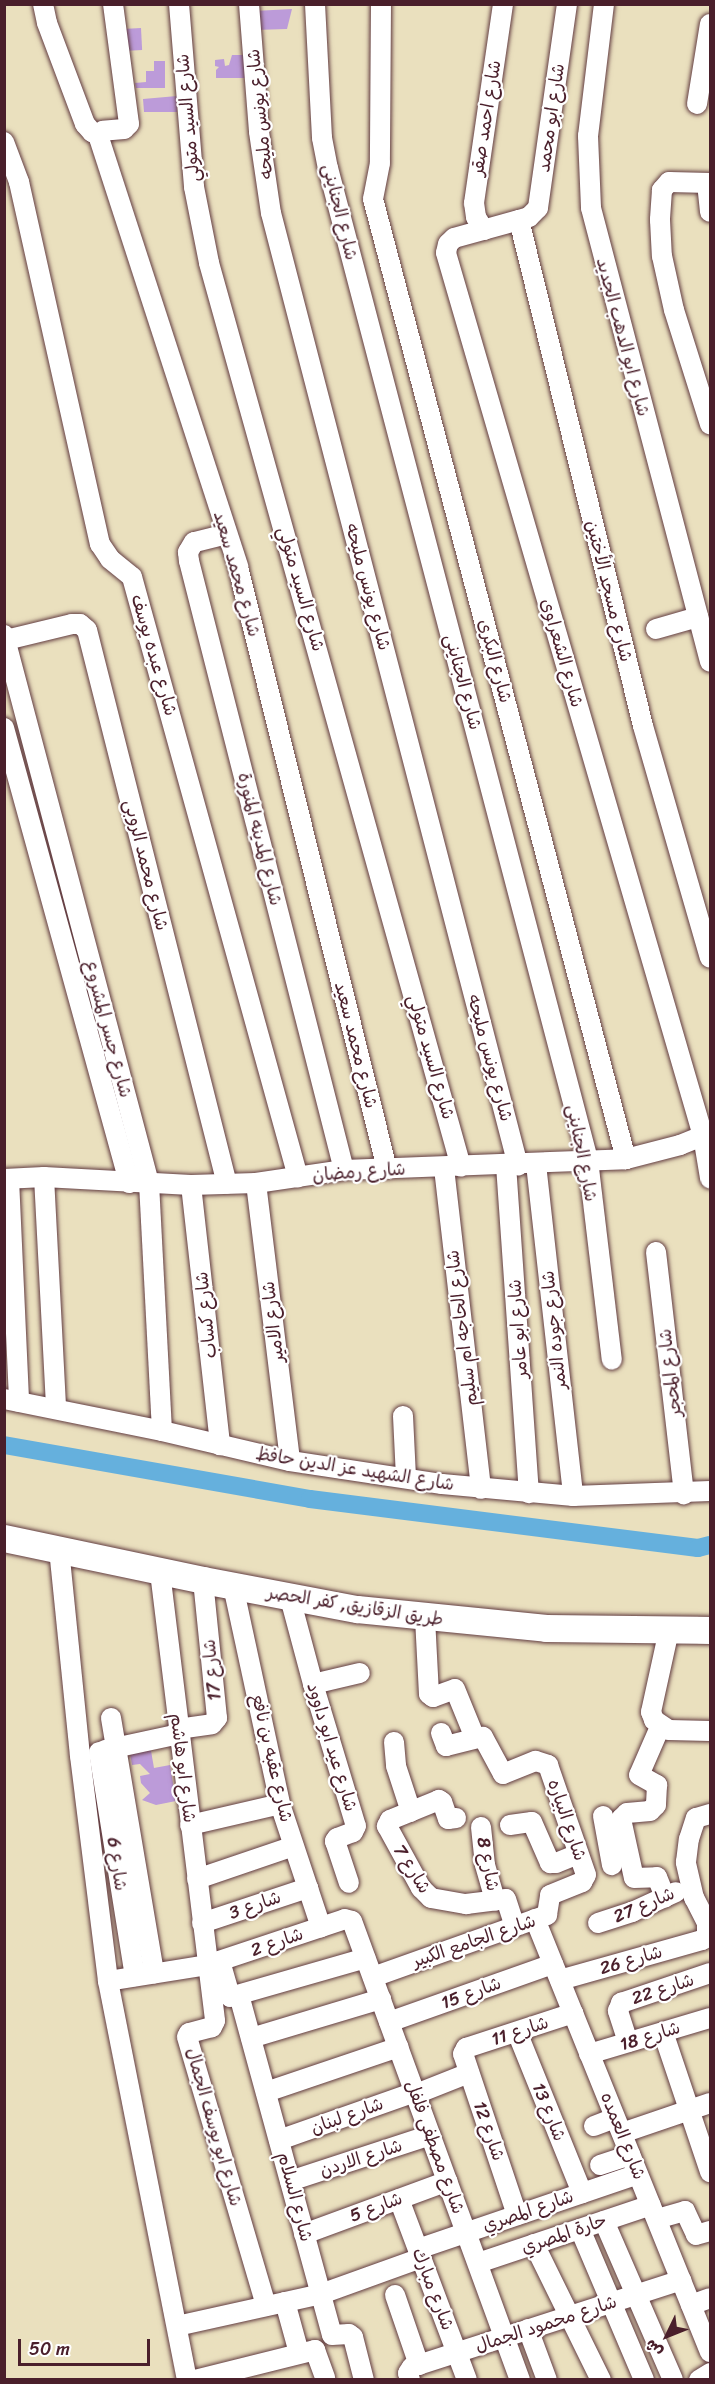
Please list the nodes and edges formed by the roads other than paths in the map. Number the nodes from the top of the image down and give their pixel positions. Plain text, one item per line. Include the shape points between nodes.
1 (43, 4) edge
2 (113, 4) edge
3 (179, 4) edge
4 (249, 4) edge
5 (315, 4) edge
6 (381, 4) edge
7 (503, 4) edge
8 (567, 4) edge
9 (604, 4) edge
10 (711, 24) edge
11 (697, 104) dead end
12 (99, 135) junction
13 (4, 142) edge
14 (709, 183) edge
15 (711, 212) edge
16 (519, 220) junction
17 (484, 230) junction
18 (711, 424) edge
19 (227, 534) junction
20 (698, 617) junction
21 (656, 629) dead end
22 (5, 638) edge
23 (711, 662) edge
24 (4, 728) edge
25 (711, 958) edge
26 (707, 1134) edge
27 (626, 1159) junction
28 (588, 1160) junction
29 (520, 1165) junction
30 (452, 1167) junction
31 (387, 1169) junction
32 (344, 1170) junction
33 (298, 1177) junction
34 (44, 1178) junction
35 (711, 1178) edge
36 (7, 1179) edge
37 (129, 1183) junction
38 (148, 1183) junction
39 (256, 1183) junction
40 (227, 1184) junction
41 (191, 1185) junction
42 (656, 1252) dead end
43 (612, 1360) dead end
44 (12, 1400) edge
45 (56, 1409) junction
46 (403, 1416) dead end
47 (162, 1431) junction
48 (220, 1445) junction
49 (290, 1461) junction
50 (406, 1478) junction
51 (481, 1489) junction
52 (711, 1491) edge
53 (529, 1493) junction
54 (684, 1494) junction
55 (573, 1496) junction
56 (4, 1538) edge
57 (59, 1549) junction
58 (160, 1572) junction
59 (203, 1580) junction
60 (233, 1586) junction
61 (290, 1598) junction
62 (425, 1618) junction
63 (669, 1630) junction
64 (711, 1630) edge
65 (360, 1672) dead end
66 (313, 1684) junction
67 (111, 1718) dead end
68 (660, 1727) junction
69 (178, 1731) junction
70 (711, 1731) edge
71 (441, 1733) dead end
72 (475, 1738) junction
73 (394, 1742) dead end
74 (99, 1752) junction
75 (280, 1804) junction
76 (411, 1812) junction
77 (711, 1814) edge
78 (603, 1816) dead end
79 (456, 1818) dead end
80 (190, 1825) junction
81 (510, 1825) dead end
82 (481, 1827) dead end
83 (294, 1846) junction
84 (579, 1854) junction
85 (621, 1862) junction
86 (586, 1875) junction
87 (197, 1879) junction
88 (349, 1883) dead end
89 (689, 1884) junction
90 (308, 1888) junction
91 (665, 1897) junction
92 (495, 1901) junction
93 (345, 1919) joint
94 (535, 1919) junction
95 (202, 1923) junction
96 (598, 1923) dead end
97 (321, 1927) junction
98 (516, 1927) junction
99 (366, 1958) junction
100 (214, 1963) junction
101 (556, 1972) junction
102 (711, 1973) edge
103 (145, 1975) junction
104 (373, 1977) junction
105 (108, 1981) junction
106 (239, 1995) junction
107 (381, 1999) junction
108 (573, 2013) junction
109 (711, 2018) edge
110 (389, 2022) junction
111 (517, 2031) junction
112 (663, 2032) junction
113 (251, 2038) junction
114 (628, 2042) junction
115 (399, 2047) junction
116 (466, 2048) joint
117 (589, 2054) junction
118 (469, 2073) junction
119 (266, 2092) junction
120 (416, 2093) junction
121 (711, 2103) edge
122 (689, 2109) junction
123 (619, 2125) junction
124 (594, 2126) dead end
125 (431, 2135) junction
126 (279, 2140) junction
127 (630, 2155) junction
128 (600, 2165) dead end
129 (711, 2172) edge
130 (638, 2174) junction
131 (290, 2181) junction
132 (448, 2181) junction
133 (582, 2193) junction
134 (399, 2199) junction
135 (654, 2212) junction
136 (517, 2215) junction
137 (604, 2221) junction
138 (580, 2229) junction
139 (711, 2231) edge
140 (467, 2232) junction
141 (304, 2234) junction
142 (534, 2244) junction
143 (420, 2253) junction
144 (478, 2263) junction
145 (681, 2280) junction
146 (321, 2294) junction
147 (394, 2295) dead end
148 (636, 2295) junction
149 (711, 2298) edge
150 (611, 2302) junction
151 (276, 2304) junction
152 (691, 2305) junction
153 (569, 2316) junction
154 (177, 2326) junction
155 (528, 2330) junction
156 (505, 2337) junction
157 (457, 2352) junction
158 (711, 2352) edge
159 (299, 2353) junction
160 (414, 2371) edge
161 (711, 2373) edge
162 (325, 2378) dead end
163 (187, 2379) edge
164 (195, 2379) edge
165 (364, 2379) edge
166 (467, 2379) edge
167 (520, 2379) edge
168 (547, 2379) edge
169 (601, 2379) edge
170 (644, 2379) edge
171 (673, 2379) edge
172 (699, 2379) edge

1 - 12 street via 85,124
2 - 12 street via 129,124
3 - 30 street, شارع السيد متولي via 194,187 209,263
4 - 29 street, شارع يونس مليحه via 259,132 271,213
5 - 28 street, شارع الجناينى via 322,138 328,168
6 - 27 street, شارع البكرى via 380,163 374,199
7 - 17 street, شارع احمد صقر via 474,203
8 - 16 street, شارع ابو محمد via 538,208
9 - 20 street, شارع ابو الدهب الجديد via 588,136 591,208
10 - 11 street
12 - 19 street, شارع محمد سعيد
13 - 33 street, شارع عبده يوسف via 19,182 100,544 110,559 132,577
14 - 15 street
14 - 18 street via 674,180 665,185 660,220 662,256 674,310
16 - 17 street, شارع الشعراوى
16 - 25 street, شارع مسجد الأختين via 643,726
17 - 26 street, شارع الشعراوى via 454,238 446,253
19 - 31 street, شارع محمد سعيد
19 - 32 street, شارع المدينه المنورة via 194,542 188,552 189,561
20 - 21 street
20 - 23 street, شارع ابو الدهب الجديد
22 - 38 street, شارع جسر المشروع
22 - 40 street, شارع محمد الروبى via 76,623 87,630
24 - 37 street, شارع جسر المشروع
26 - 27 street, شارع رمضان
26 - 35 street, شارع الشعراوى
27 - 28 street, شارع رمضان
28 - 29 street, شارع رمضان
28 - 43 street, شارع الجناينى
29 - 30 street, شارع رمضان
29 - 53 street, شارع ابو عامر
29 - 55 street, شارع جوده النمر
30 - 31 street, شارع رمضان
30 - 51 street, شارع الحاجه ام سليم
31 - 32 street, شارع رمضان
32 - 33 street, شارع رمضان
33 - 39 street, شارع رمضان
34 - 36 street, شارع رمضان
34 - 37 street, شارع رمضان
34 - 45 street
36 - 44 street
37 - 38 street, شارع رمضان
38 - 41 street, شارع رمضان
38 - 47 street, شارع جسر المشروع
39 - 40 street, شارع رمضان
39 - 49 street, شارع الامير
40 - 41 street, شارع رمضان
41 - 48 street, شارع كساب
42 - 54 street, شارع المحجر
44 - 45 street, شارع الشهيد عز الدين حافظ
45 - 47 street, شارع الشهيد عز الدين حافظ
46 - 50 street
47 - 48 street, شارع الشهيد عز الدين حافظ
48 - 49 street, شارع الشهيد عز الدين حافظ
49 - 50 street, شارع الشهيد عز الدين حافظ
50 - 51 street, شارع الشهيد عز الدين حافظ
51 - 53 street, شارع الشهيد عز الدين حافظ
52 - 54 street, شارع الشهيد عز الدين حافظ
53 - 55 street, شارع الشهيد عز الدين حافظ
54 - 55 street, شارع الشهيد عز الدين حافظ
56 - 57 main road, طريق الزقازيق, كفر الحصر
57 - 58 main road, طريق الزقازيق, كفر الحصر
57 - 74 street
58 - 59 main road, طريق الزقازيق, كفر الحصر
58 - 69 street, شارع ابو هاشم
59 - 60 main road, طريق الزقازيق, كفر الحصر
59 - 69 street, شارع 17 via 217,1718 212,1724
60 - 61 main road, طريق الزقازيق, كفر الحصر
60 - 75 street, شارع عقبه بن نافع
61 - 62 main road, طريق الزقازيق, كفر الحصر
61 - 66 street, شارع عيد ابو داوود
62 - 63 main road, طريق الزقازيق, كفر الحصر via 546,1628
62 - 72 street via 429,1694 433,1697 455,1689
63 - 64 main road, طريق الزقازيق, كفر الحصر
63 - 68 street via 651,1712
65 - 66 street
66 - 88 street, شارع عيد ابو داوود via 356,1826 353,1832 335,1841
67 - 74 street
68 - 70 street
68 - 85 street via 639,1775 657,1785 656,1805 650,1811 627,1813 621,1819
69 - 74 street
69 - 80 street, شارع ابو هاشم
71 - 72 street via 446,1746
72 - 84 street, شارع البياره via 485,1739 503,1774 536,1761 548,1765
73 - 76 street via 396,1766
74 - 103 street, شارع 6
74 - 105 street
75 - 80 street
75 - 83 street, شارع عقبه بن نافع
76 - 79 street, شارع 7 via 441,1800 447,1819
76 - 92 street, شارع 7 via 390,1820 387,1826 425,1894 437,1901 466,1904
77 - 89 street via 697,1816 689,1839
78 - 85 street
80 - 87 street, شارع ابو هاشم
81 - 84 street via 532,1822 550,1863
82 - 92 street, شارع 8 via 485,1865
83 - 87 street
83 - 90 street, شارع عقبه بن نافع
84 - 86 street, شارع البياره
85 - 86 street
85 - 91 street via 634,1878 659,1879
86 - 94 street, شارع الجامع الكبير via 582,1882 551,1894 549,1914
87 - 95 street, شارع ابو هاشم
89 - 91 street, شارع 27
89 - 101 street, شارع 26 via 709,1929 702,1940
90 - 95 street, شارع 3
90 - 97 street, شارع عقبه بن نافع
91 - 96 street, شارع 27
92 - 98 street via 509,1901
93 - 97 street, شارع 2
93 - 99 street, شارع مصطفى فلفل via 354,1924
94 - 98 street, شارع الجامع الكبير
94 - 101 street, شارع العمده
95 - 100 street, شارع ابو هاشم
97 - 100 street, شارع 2
98 - 104 street, شارع الجامع الكبير
99 - 104 street, شارع مصطفى فلفل
99 - 106 street
100 - 103 street, شارع 2
100 - 106 street via 229,1996
100 - 151 street, شارع ابو يوسف الجمال via 214,2024 187,2037
101 - 108 street, شارع العمده
101 - 110 street, شارع 15
102 - 114 street, شارع 22 via 621,2003 618,2011
103 - 105 street, شارع 2
104 - 107 street, شارع مصطفى فلفل
105 - 154 street
106 - 113 street, شارع السلام
107 - 110 street, شارع مصطفى فلفل
107 - 113 street
108 - 111 street, شارع 11
108 - 117 street, شارع العمده
109 - 112 street, شارع 18
110 - 115 street, شارع مصطفى فلفل
111 - 116 street, شارع 11
111 - 133 street, شارع 13
112 - 114 street, شارع 18
112 - 122 street
113 - 119 street, شارع السلام
114 - 117 street, شارع 18
115 - 119 street
115 - 120 street, شارع مصطفى فلفل
116 - 118 street, شارع 12 via 463,2054
117 - 123 street, شارع العمده
118 - 120 street, شارع لبنان
118 - 136 street, شارع 12
119 - 126 street, شارع السلام
120 - 125 street, شارع مصطفى فلفل
120 - 126 street, شارع لبنان
121 - 122 street
122 - 123 street
122 - 129 street
123 - 124 street
123 - 127 street, شارع العمده
125 - 131 street, شارع الاردن
125 - 132 street, شارع مصطفى فلفل
126 - 131 street, شارع السلام
127 - 128 street
127 - 130 street, شارع العمده
130 - 133 street, شارع المصري
130 - 135 street, شارع العمده
131 - 141 street, شارع السلام
132 - 134 street, شارع 5
132 - 140 street, شارع مصطفى فلفل
133 - 136 street, شارع المصري
134 - 141 street, شارع 5
134 - 143 street, شارع مبارك
135 - 137 street, حارة المصري
135 - 139 street, حارة المصري via 685,2211 696,2235
135 - 145 street, شارع العمده
136 - 140 street, شارع المصري
137 - 138 street, حارة المصري
137 - 148 street
138 - 142 street, حارة المصري
138 - 150 street
140 - 143 street, شارع المصري
140 - 144 street, شارع مصطفى فلفل
141 - 146 street, شارع السلام
142 - 144 street, حارة المصري
142 - 153 street
143 - 146 street, شارع المصري
143 - 157 street, شارع مبارك
144 - 156 street, شارع مصطفى فلفل
145 - 148 street, شارع محمود الجمال
145 - 152 street, شارع العمده
146 - 151 street, شارع المصري
146 - 165 street, شارع السلام via 332,2336 353,2337
147 - 160 street
148 - 150 street, شارع محمود الجمال
148 - 171 street
149 - 152 street
150 - 153 street, شارع محمود الجمال
150 - 170 street
151 - 154 street, شارع المصري
151 - 159 street
152 - 158 street, شارع العمده
153 - 155 street, شارع محمود الجمال
153 - 169 street
154 - 163 street
155 - 156 street, شارع محمود الجمال
155 - 168 street
156 - 157 street, شارع محمود الجمال
156 - 167 street, شارع مصطفى فلفل
157 - 160 street, شارع محمود الجمال
157 - 166 street, شارع مبارك
159 - 162 street via 316,2350
159 - 164 street
161 - 172 street

